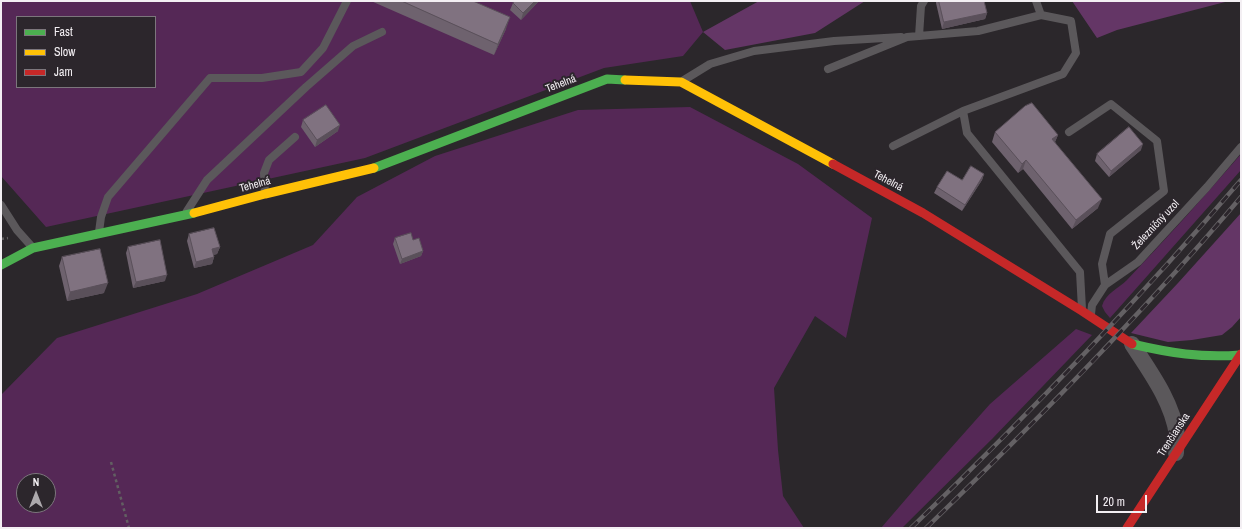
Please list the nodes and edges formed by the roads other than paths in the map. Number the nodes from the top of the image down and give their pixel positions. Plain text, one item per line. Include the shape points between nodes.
1 (347, 1) edge
2 (924, 1) edge
3 (1036, 1) edge
4 (1041, 15) junction
5 (382, 32) dead end
6 (919, 36) junction
7 (907, 37) junction
8 (828, 69) dead end
9 (681, 82) junction
10 (963, 111) junction
11 (1069, 132) dead end
12 (295, 136) dead end
13 (894, 146) dead end
14 (1241, 147) edge
15 (265, 194) junction
16 (1, 205) edge
17 (184, 216) junction
18 (98, 233) junction
19 (33, 248) junction
20 (1, 265) edge
21 (1105, 284) junction
22 (1082, 311) junction
23 (1090, 317) junction
24 (1132, 344) junction
25 (1241, 355) edge
26 (1176, 453) junction
27 (1127, 528) edge

1 - 18 lane via 323,48 301,72 262,78 210,78 108,197
2 - 6 lane
3 - 4 lane
4 - 6 lane via 978,31
4 - 10 lane via 1071,21 1076,53 1063,74
5 - 17 lane via 353,46 279,113 207,180
6 - 7 lane
7 - 8 lane
7 - 9 lane via 834,41 754,51 710,64
9 - 15 street, Tehelná via 607,79 376,168
9 - 22 street, Tehelná via 923,213
10 - 13 lane
10 - 22 lane via 967,133 1080,272
11 - 21 lane via 1111,104 1157,141 1164,191 1110,234 1102,264
12 - 15 lane via 269,160 264,173
14 - 21 lane, Železničný uzol via 1138,262
15 - 17 street, Tehelná
16 - 19 lane via 17,230
17 - 18 street, Tehelná
18 - 19 street, Tehelná
19 - 20 street, Tehelná
21 - 23 lane, Železničný uzol via 1092,305
22 - 23 street, Tehelná
23 - 24 street, Tehelná
24 - 25 street, Tehelná via 1192,355
24 - 26 street via 1165,397 1173,416 1177,436
25 - 26 street, Trenčianska
26 - 27 street, Trenčianska

